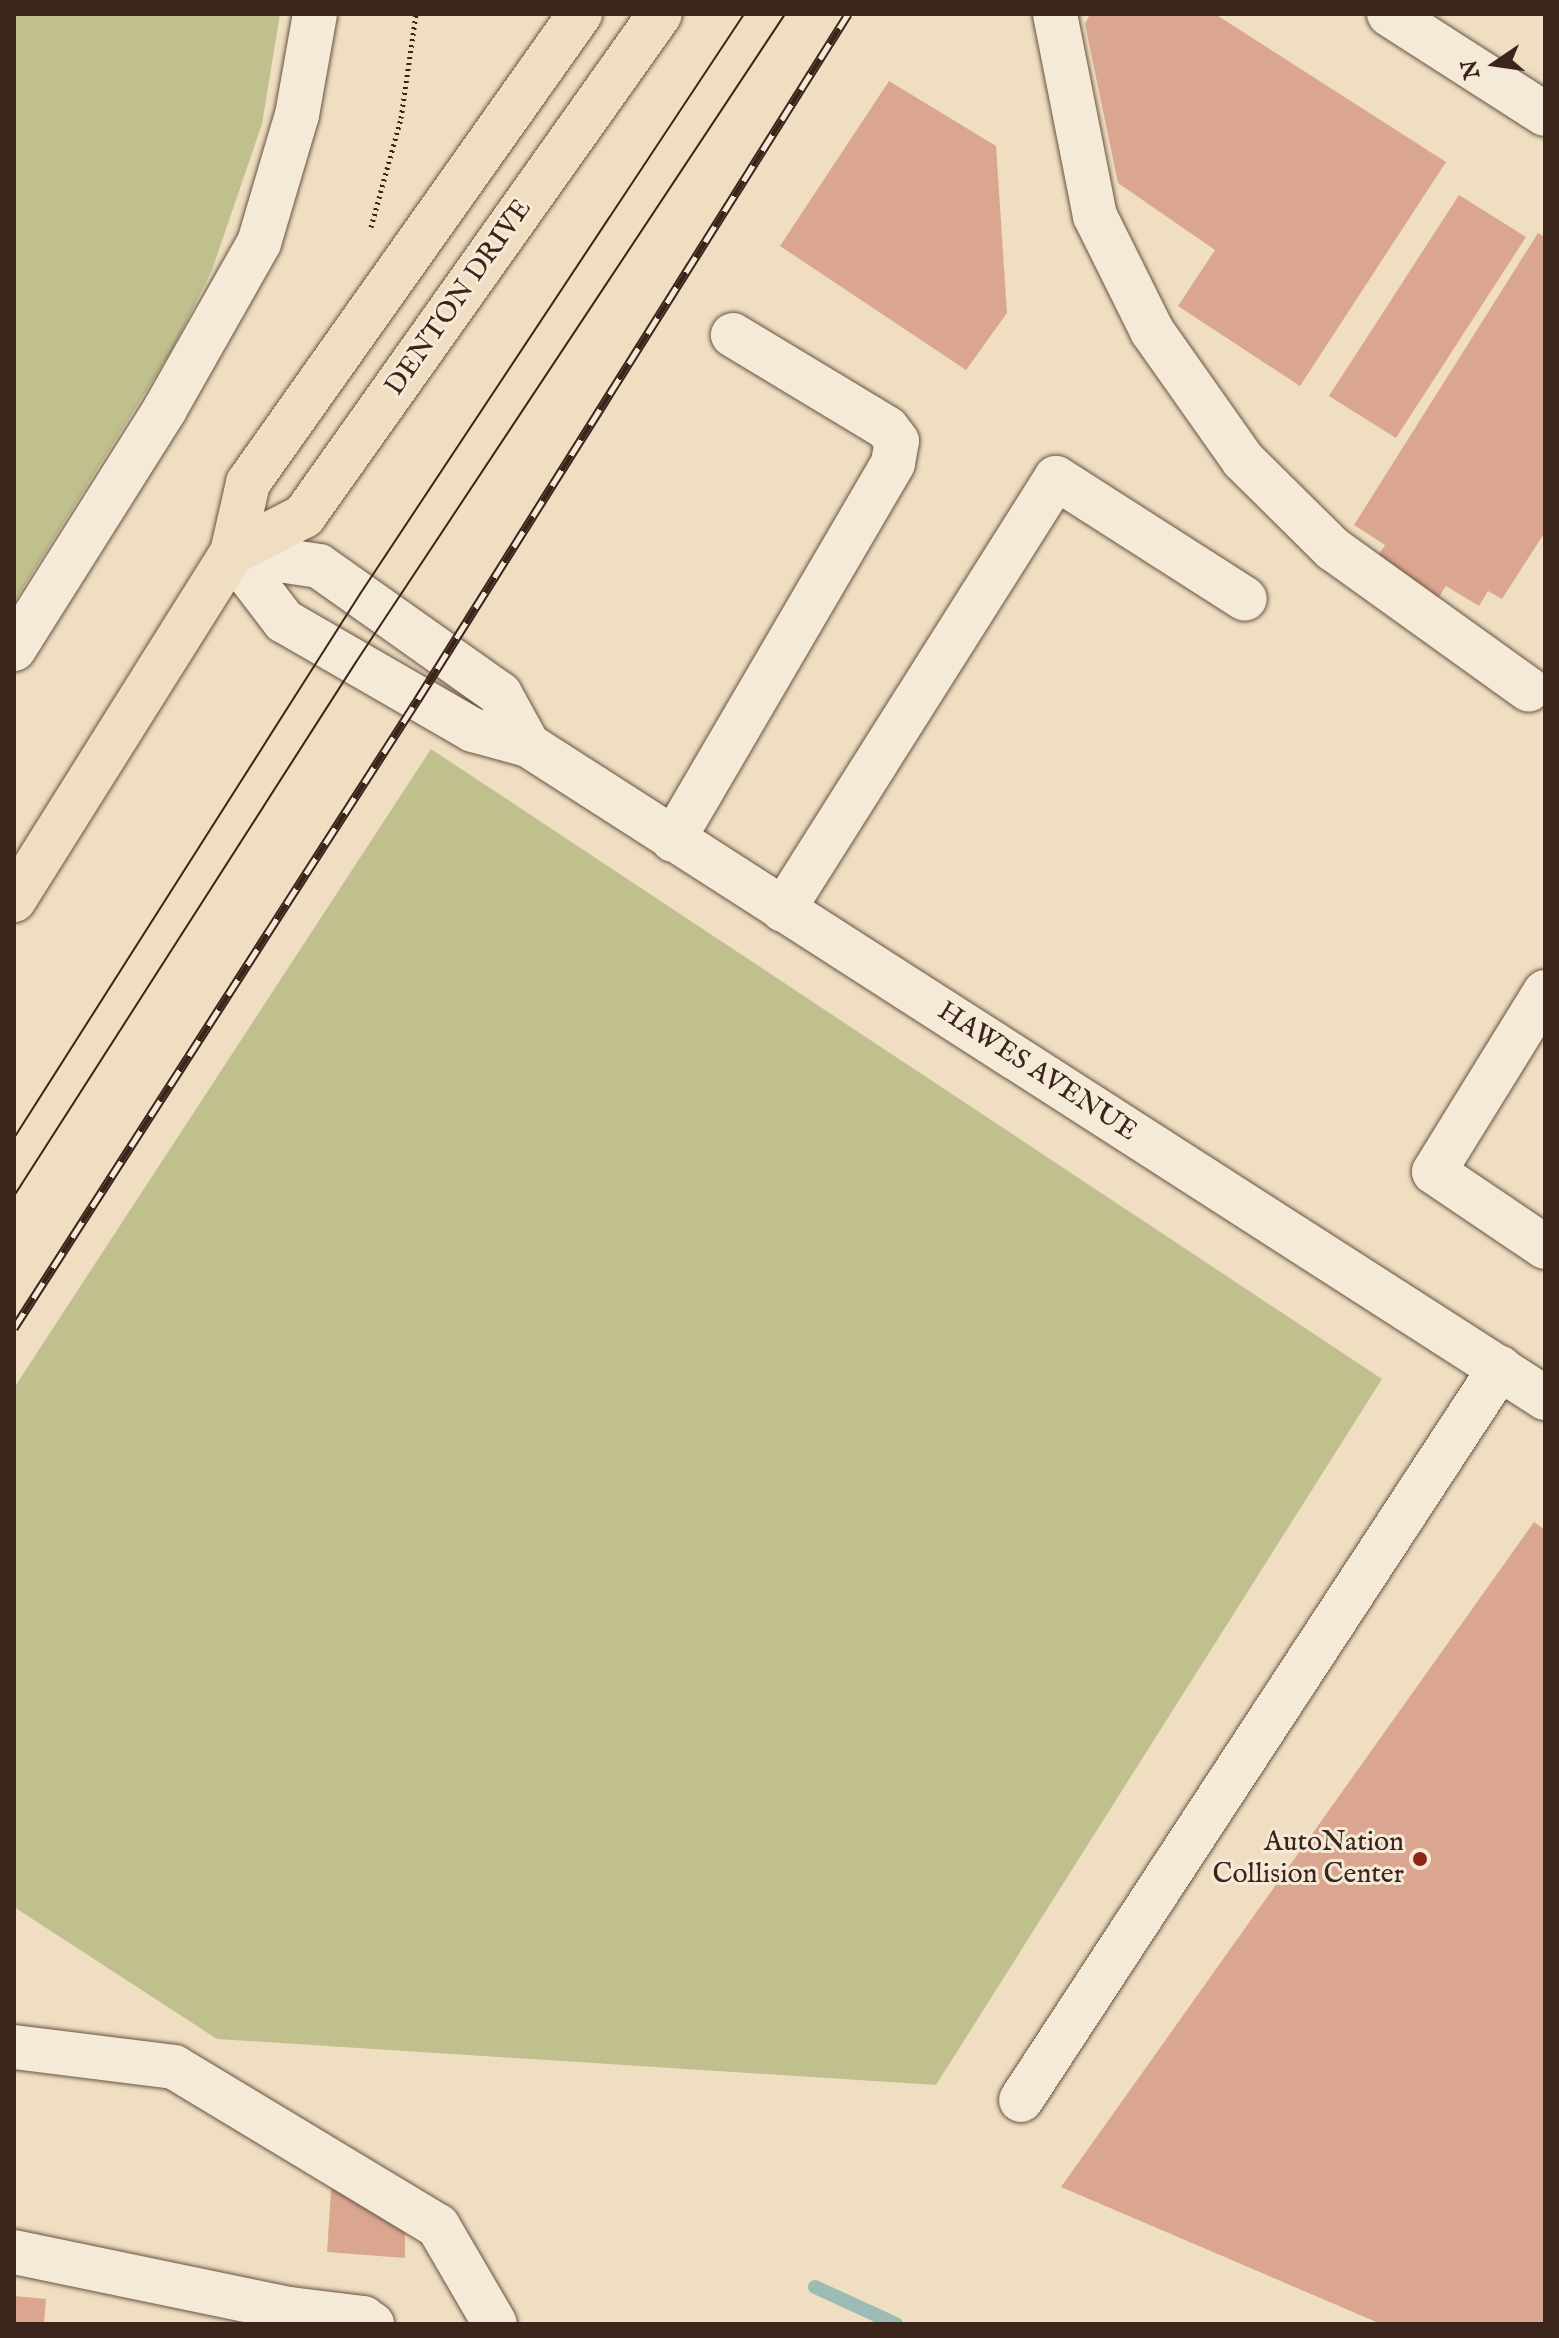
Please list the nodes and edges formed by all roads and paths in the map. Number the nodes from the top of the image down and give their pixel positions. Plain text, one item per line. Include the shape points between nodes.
1 (315, 14) edge
2 (416, 14) edge
3 (580, 14) edge
4 (660, 14) edge
5 (1055, 14) edge
6 (1389, 14) edge
7 (1545, 116) edge
8 (367, 238) dead end
9 (733, 335) dead end
10 (232, 553) junction
11 (1245, 599) dead end
12 (14, 649) edge
13 (1540, 685) edge
14 (528, 745) junction
15 (673, 840) junction
16 (14, 900) edge
17 (783, 910) junction
18 (1545, 992) edge
19 (1545, 1247) edge
20 (1500, 1368) junction
21 (1545, 1398) edge
22 (14, 2047) edge
23 (1021, 2100) dead end
24 (14, 2252) edge
25 (372, 2324) edge
26 (495, 2324) edge

1 - 12 street via 297,115 259,243 165,409
2 - 8 path via 401,118
3 - 10 main road via 248,483
4 - 10 main road, DENTON DRIVE via 304,516
5 - 13 street via 1095,216 1161,344 1243,460 1333,549
6 - 7 street
9 - 15 street via 887,428 897,441 893,463
10 - 14 street, HAWES AVENUE via 284,621 473,730
10 - 14 street, HAWES AVENUE via 319,566 500,694
10 - 16 main road
11 - 17 street via 1056,478
14 - 15 street, HAWES AVENUE
15 - 17 street, HAWES AVENUE
17 - 20 street, HAWES AVENUE
18 - 19 street via 1434,1172
20 - 21 street, HAWES AVENUE
20 - 23 street
22 - 26 street via 174,2067 438,2226
24 - 25 street via 290,2309 363,2318

